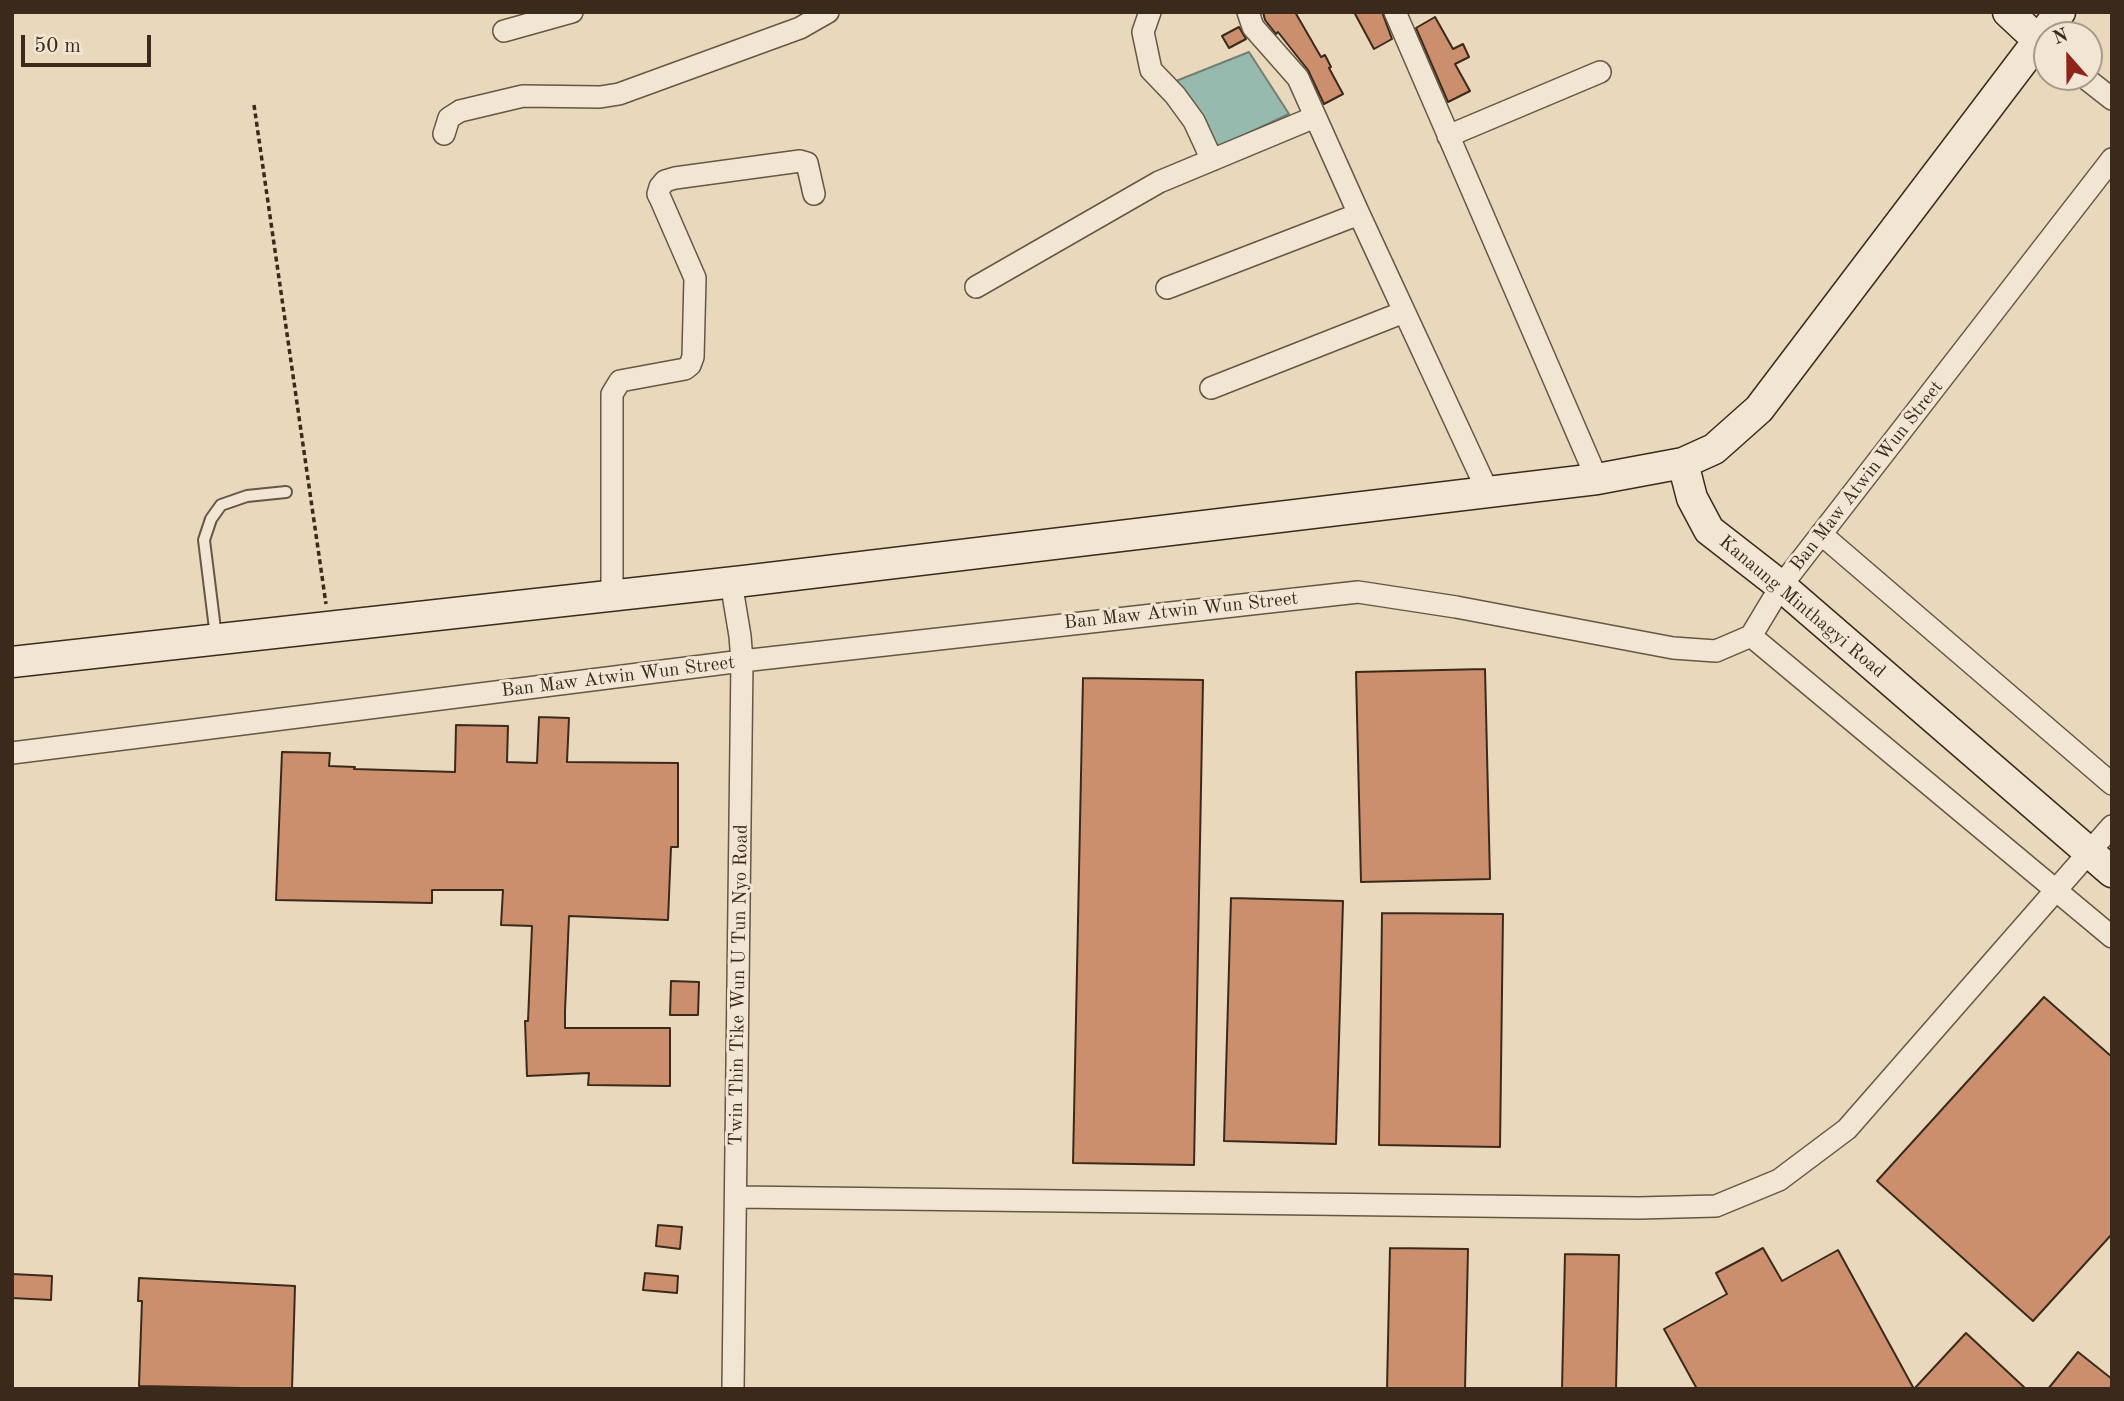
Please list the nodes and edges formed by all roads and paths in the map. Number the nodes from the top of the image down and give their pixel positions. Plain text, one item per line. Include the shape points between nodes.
1 (572, 12) edge
2 (828, 12) edge
3 (1150, 12) edge
4 (1248, 12) edge
5 (1395, 12) edge
6 (2008, 12) edge
7 (504, 31) dead end
8 (2033, 35) edge
9 (2033, 57) edge
10 (1600, 72) dead end
11 (254, 105) dead end
12 (1315, 117) junction
13 (444, 134) dead end
14 (1448, 136) junction
15 (2112, 159) edge
16 (1212, 160) junction
17 (814, 194) dead end
18 (1359, 214) junction
19 (976, 286) dead end
20 (1167, 288) dead end
21 (1404, 312) junction
22 (1212, 388) dead end
23 (1683, 463) junction
24 (1597, 479) junction
25 (286, 492) dead end
26 (1488, 492) junction
27 (1821, 534) junction
28 (731, 582) junction
29 (1781, 586) junction
30 (612, 595) junction
31 (329, 627) junction
32 (1751, 636) junction
33 (216, 639) junction
34 (742, 661) junction
35 (12, 662) edge
36 (12, 753) edge
37 (2112, 784) edge
38 (2112, 826) edge
39 (2089, 852) junction
40 (2112, 872) edge
41 (2056, 889) junction
42 (2112, 937) edge
43 (737, 1198) junction
44 (733, 1389) edge

1 - 7 street
2 - 13 street via 800,28 619,94 523,96 460,111 449,118
3 - 16 street via 1143,32 1151,71 1194,121
4 - 12 street via 1253,27 1298,78
5 - 14 street
6 - 8 main road
9 - 23 main road via 1759,409 1714,449
10 - 14 street
11 - 31 path
12 - 16 street
12 - 18 street
14 - 24 street
15 - 27 street, Ban Maw Atwin Wun Street
16 - 19 street via 1158,182
17 - 30 street via 807,163 800,161 675,178 660,187 658,194 695,278 693,357 685,369 620,381 612,394
18 - 20 street
18 - 21 street
21 - 22 street
21 - 26 street
23 - 24 main road
23 - 29 main road, Kanaung Minthagyi Road via 1692,498 1710,530
24 - 26 main road
25 - 33 lane via 247,496 221,505 211,519 204,540
26 - 28 main road
27 - 29 street, Ban Maw Atwin Wun Street
27 - 37 street
28 - 30 main road
28 - 34 street, Twin Thin Tike Wun U Tun Nyo Road
29 - 32 street, Ban Maw Atwin Wun Street
29 - 39 main road, Kanaung Minthagyi Road
30 - 31 main road
31 - 33 main road
32 - 34 street, Ban Maw Atwin Wun Street via 1716,651 1673,648 1358,592
32 - 41 street
33 - 35 main road
34 - 36 street, Ban Maw Atwin Wun Street
34 - 43 street, Twin Thin Tike Wun U Tun Nyo Road
38 - 39 street
39 - 40 main road, Kanaung Minthagyi Road
39 - 41 street
41 - 42 street
41 - 43 street via 1846,1129 1779,1180 1716,1206 1639,1209
43 - 44 street, Twin Thin Tike Wun U Tun Nyo Road

